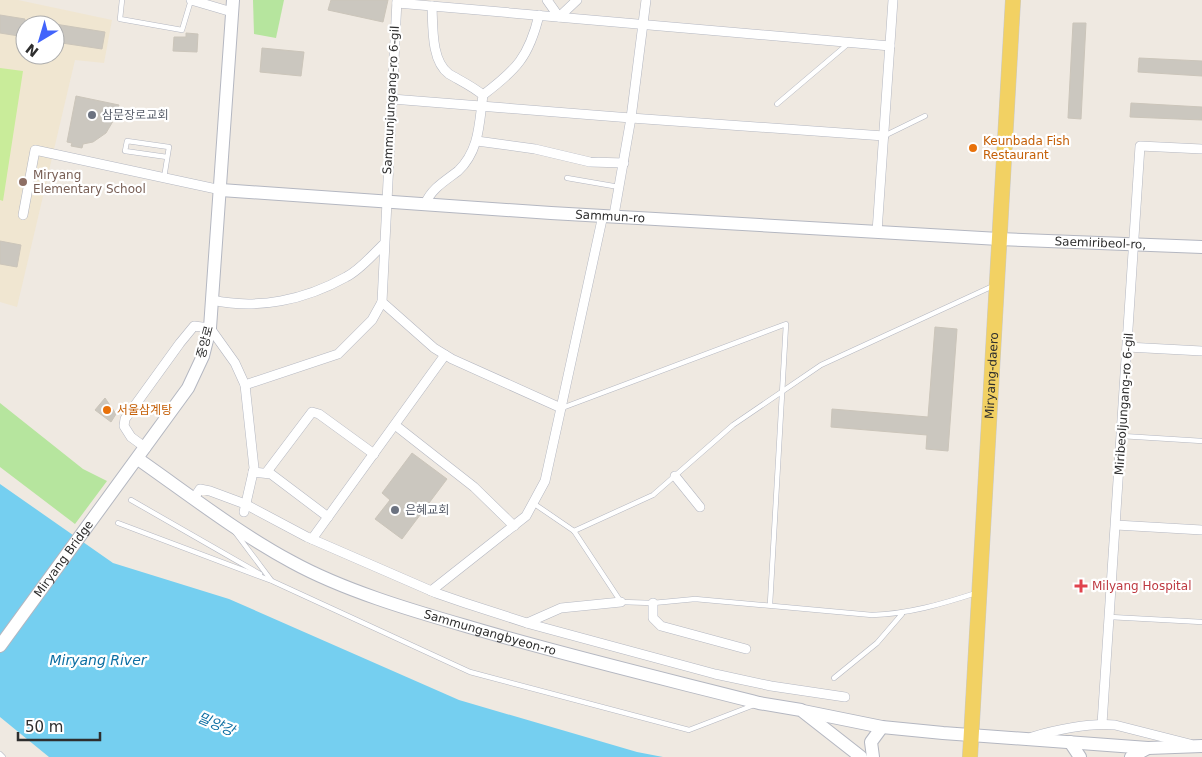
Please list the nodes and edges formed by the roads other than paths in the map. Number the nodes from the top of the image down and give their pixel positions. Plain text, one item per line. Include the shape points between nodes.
1 (122, 0) edge
2 (191, 0) edge
3 (547, 0) edge
4 (577, 0) edge
5 (646, 0) edge
6 (893, 0) edge
7 (1013, 0) edge
8 (397, 2) edge
9 (232, 6) edge
10 (432, 6) junction
11 (538, 15) junction
12 (559, 17) junction
13 (644, 25) junction
14 (850, 42) junction
15 (890, 46) junction
16 (483, 95) junction
17 (392, 99) junction
18 (777, 104) dead end
19 (482, 106) junction
20 (925, 116) dead end
21 (631, 118) junction
22 (884, 136) junction
23 (477, 141) junction
24 (1202, 149) edge
25 (167, 157) junction
26 (624, 163) junction
27 (164, 178) junction
28 (567, 178) dead end
29 (619, 187) junction
30 (221, 190) junction
31 (386, 201) junction
32 (425, 204) junction
33 (23, 215) dead end
34 (608, 215) junction
35 (877, 232) junction
36 (999, 239) junction
37 (384, 244) junction
38 (1134, 244) junction
39 (1202, 247) edge
40 (997, 284) junction
41 (212, 300) junction
42 (382, 302) junction
43 (210, 328) junction
44 (1127, 347) junction
45 (1202, 351) edge
46 (445, 355) junction
47 (245, 385) junction
48 (782, 392) junction
49 (561, 408) junction
50 (395, 425) junction
51 (1122, 436) junction
52 (1202, 441) edge
53 (146, 448) junction
54 (374, 454) junction
55 (138, 459) junction
56 (253, 472) junction
57 (128, 473) joint
58 (266, 473) junction
59 (675, 476) junction
60 (194, 498) junction
61 (131, 500) dead end
62 (533, 503) junction
63 (700, 507) dead end
64 (245, 508) junction
65 (328, 517) junction
66 (226, 520) junction
67 (118, 523) dead end
68 (1116, 525) junction
69 (514, 526) junction
70 (1202, 530) edge
71 (574, 531) junction
72 (312, 539) junction
73 (272, 581) junction
74 (431, 591) junction
75 (979, 592) junction
76 (620, 602) junction
77 (653, 604) junction
78 (770, 604) junction
79 (903, 613) junction
80 (1110, 617) junction
81 (1202, 622) edge
82 (527, 623) junction
83 (0, 646) edge
84 (746, 649) dead end
85 (834, 678) dead end
86 (845, 697) dead end
87 (759, 703) junction
88 (801, 710) junction
89 (1102, 724) junction
90 (882, 727) junction
91 (1027, 738) junction
92 (1070, 742) junction
93 (1199, 746) edge
94 (970, 747) edge
95 (1148, 748) junction
96 (0, 754) edge
97 (3, 757) edge
98 (861, 757) edge
99 (873, 757) edge
100 (1080, 757) edge
101 (1131, 757) edge

1 - 2 lane via 120,19 182,30
2 - 9 street
3 - 12 street
4 - 12 street
5 - 13 street
6 - 15 street
7 - 36 main road, Miryang-daero
8 - 10 street
8 - 17 street, Sammunjungang-ro 6-gil
9 - 30 street, 중앙로
10 - 11 street
10 - 16 street via 433,31 441,66
11 - 12 street
11 - 16 street via 534,34 518,66
12 - 13 street
13 - 14 street
13 - 21 street
14 - 15 street
14 - 18 lane
15 - 22 street
16 - 19 street
17 - 19 street
17 - 31 street, Sammunjungang-ro 6-gil
19 - 21 street
19 - 23 street
20 - 22 lane
21 - 22 street
21 - 26 street
22 - 35 street
23 - 26 street via 535,148 590,162
23 - 32 street via 473,153 459,170 429,195
24 - 38 street, Miribeoljungang-ro 6-gil via 1140,146
25 - 25 lane via 169,147 127,140 125,151
25 - 27 lane
26 - 29 street
27 - 30 street
27 - 33 street via 35,150
28 - 29 lane
29 - 34 street
30 - 31 street, Sammun-ro
30 - 41 street, 중앙로
31 - 32 street, Sammun-ro
31 - 37 street, Sammunjungang-ro 6-gil
32 - 34 street, Sammun-ro
34 - 35 street, Sammun-ro
34 - 49 street
35 - 36 street, Sammun-ro
36 - 38 street, Saemiribeol-ro,
36 - 40 main road, Miryang-daero
37 - 41 street via 347,277 288,301 236,305
37 - 42 street, Sammunjungang-ro 6-gil
38 - 39 street, Saemiribeol-ro,
38 - 44 street, Miribeoljungang-ro 6-gil
40 - 48 lane via 821,365
40 - 75 main road, Miryang-daero
41 - 43 street, 중앙로
42 - 46 street
42 - 47 street via 372,320 338,354
43 - 47 street
43 - 53 street, 중앙로 via 203,356 188,388
43 - 53 street via 194,326 125,419 124,426 131,437
44 - 45 street
44 - 51 street, Miribeoljungang-ro 6-gil
46 - 49 street
46 - 50 street
47 - 56 street
48 - 49 lane via 786,324
48 - 59 lane via 733,426
48 - 78 lane
49 - 62 street via 545,481
50 - 54 street
50 - 69 street via 474,487
51 - 52 lane
51 - 68 street, Miribeoljungang-ro 6-gil
53 - 55 street, 중앙로
54 - 58 street via 320,414 312,412
54 - 65 street
55 - 57 street, 중앙로
55 - 60 street, Sammungangbyeon-ro
56 - 58 street
56 - 64 street
57 - 83 street, Miryang Bridge
58 - 65 street
59 - 63 street
59 - 71 lane via 653,495
60 - 64 street via 200,489
60 - 66 street, Sammungangbyeon-ro
61 - 73 lane
62 - 69 street via 526,516
62 - 71 lane
64 - 72 street
65 - 72 street
66 - 73 lane
66 - 87 street, Sammungangbyeon-ro via 293,562 360,591 428,615 602,664
67 - 73 lane
68 - 70 street
68 - 80 street, Miribeoljungang-ro 6-gil
69 - 74 street
71 - 76 lane
72 - 74 street
73 - 87 lane via 470,672 689,730
74 - 82 street
75 - 79 lane
75 - 94 main road, Miryang-daero
76 - 77 lane
76 - 82 street via 562,608
77 - 78 lane via 695,599
77 - 84 street via 653,618 661,626
78 - 79 lane via 872,615
79 - 85 lane via 877,643
80 - 81 lane
80 - 89 street, Miribeoljungang-ro 6-gil
82 - 86 street via 715,674
87 - 88 street, Sammungangbyeon-ro
88 - 90 street
88 - 98 street, Sammungangbyeon-ro
89 - 91 street
89 - 93 street
90 - 94 street
90 - 99 street via 871,742
91 - 92 street
91 - 94 street
92 - 95 street
92 - 100 street
93 - 95 street
95 - 101 street
96 - 97 lane

